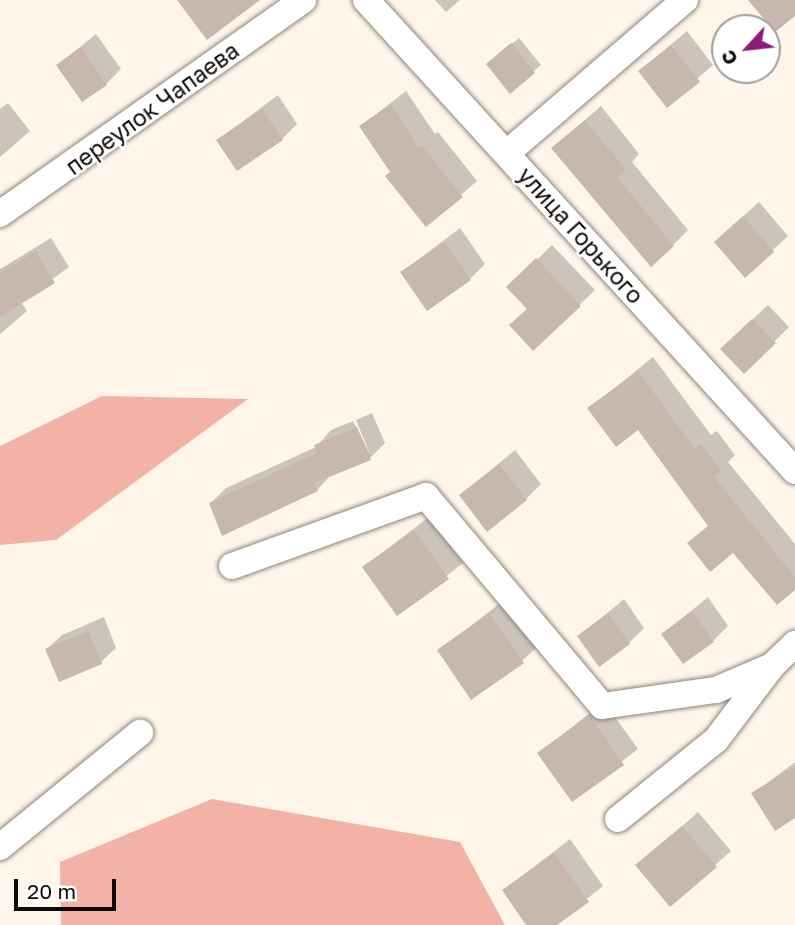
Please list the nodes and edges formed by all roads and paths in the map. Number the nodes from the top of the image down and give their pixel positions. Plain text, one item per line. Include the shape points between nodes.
1 (303, 0) edge
2 (366, 0) edge
3 (685, 0) edge
4 (507, 153) junction
5 (0, 214) edge
6 (795, 471) edge
7 (233, 566) dead end
8 (795, 644) edge
9 (772, 666) junction
10 (141, 733) dead end
11 (618, 819) dead end
12 (0, 847) edge

1 - 5 street, переулок Чапаева
2 - 4 street, улица Горького
3 - 4 street
4 - 6 street, улица Горького
7 - 9 street via 426,496 602,706 716,690
8 - 9 street
9 - 11 street via 716,740
10 - 12 street

